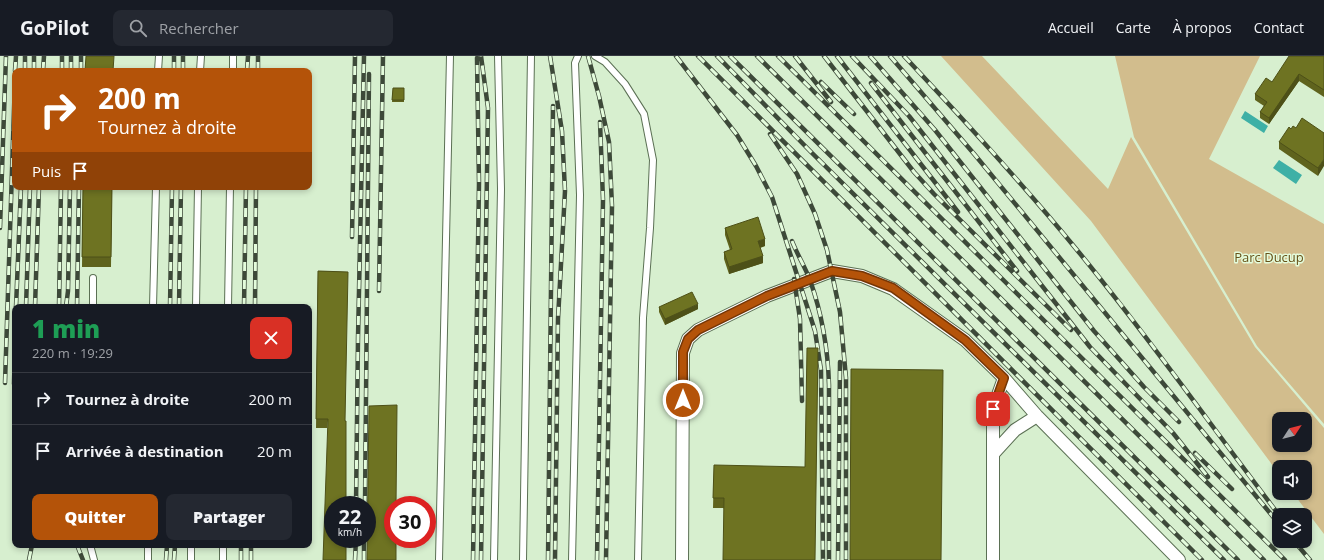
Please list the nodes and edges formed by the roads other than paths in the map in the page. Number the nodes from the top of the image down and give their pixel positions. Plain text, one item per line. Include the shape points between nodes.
1 (159, 56) edge
2 (201, 56) edge
3 (233, 56) edge
4 (450, 56) edge
5 (498, 56) edge
6 (531, 56) edge
7 (578, 56) edge
8 (595, 56) edge
9 (158, 68) edge
10 (200, 68) edge
11 (233, 68) edge
12 (156, 190) edge
13 (198, 190) edge
14 (230, 190) edge
15 (93, 278) dead end
16 (93, 304) edge
17 (153, 304) edge
18 (196, 304) edge
19 (228, 304) edge
20 (1004, 378) junction
21 (1037, 416) junction
22 (993, 454) junction
23 (91, 548) edge
24 (148, 548) edge
25 (191, 548) edge
26 (223, 548) edge
27 (94, 560) edge
28 (148, 560) edge
29 (191, 560) edge
30 (223, 560) edge
31 (439, 560) edge
32 (494, 560) edge
33 (523, 560) edge
34 (572, 560) edge
35 (638, 560) edge
36 (682, 560) edge
37 (993, 560) edge
38 (1179, 560) edge

1 - 9 lane
2 - 10 lane
3 - 11 lane
4 - 31 lane
5 - 32 lane via 501,189
6 - 33 lane
7 - 34 lane via 575,63 580,195
8 - 35 lane via 605,62 625,84 644,114 653,160 643,318
12 - 17 lane
13 - 18 lane
14 - 19 lane
15 - 16 lane
20 - 21 street
20 - 22 street via 993,409
20 - 36 street via 965,340 893,288 862,276 832,271 767,296 698,330 688,339 683,352
21 - 22 street via 1015,430
21 - 38 street
22 - 37 street
23 - 27 lane
24 - 28 lane
25 - 29 lane
26 - 30 lane

